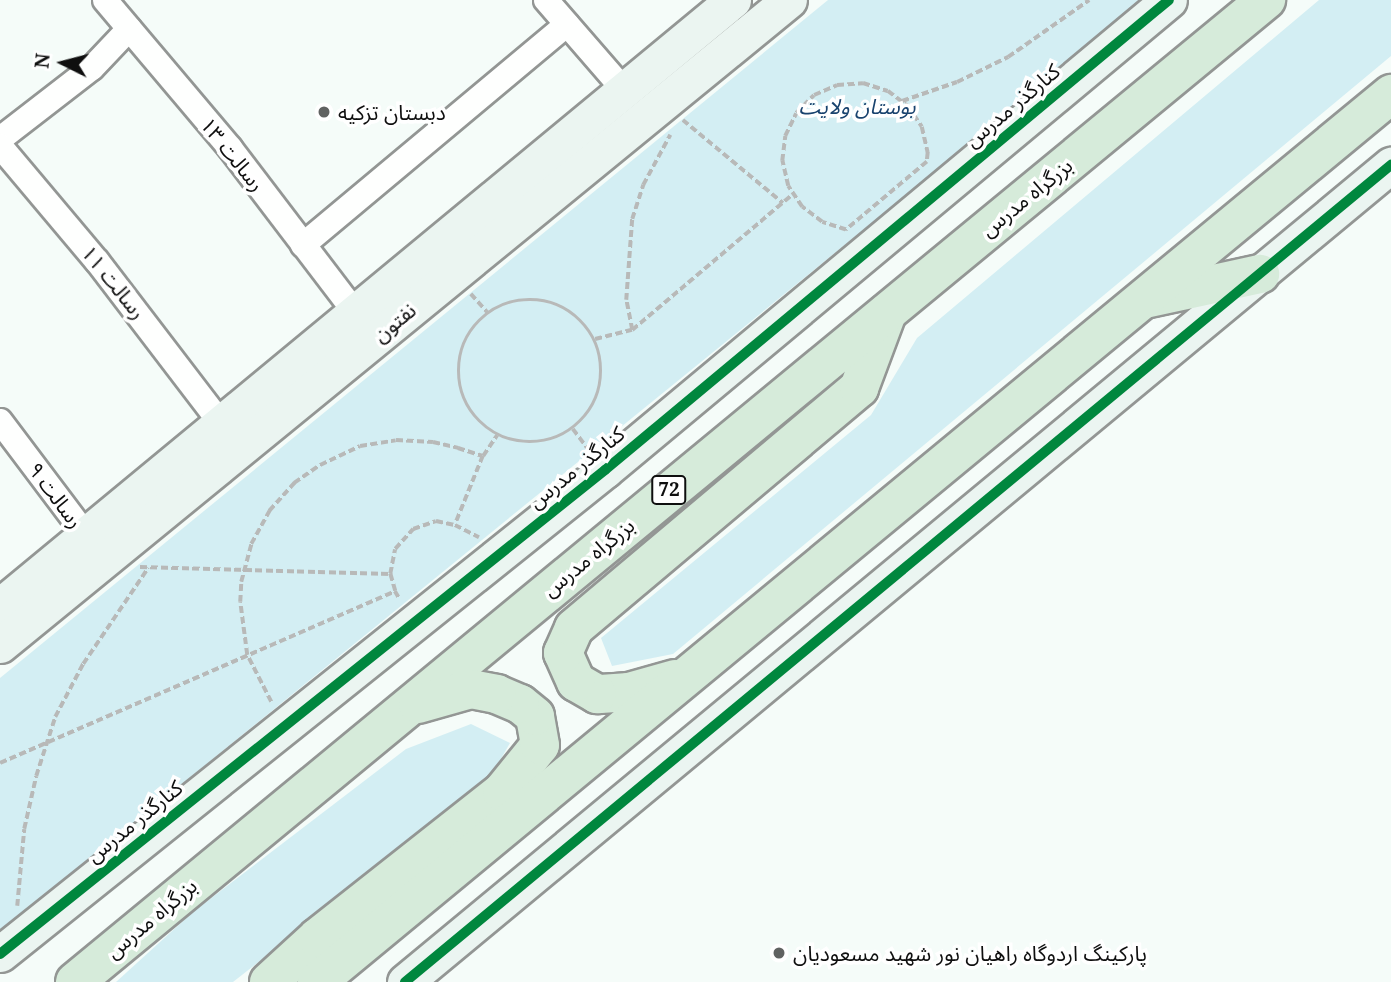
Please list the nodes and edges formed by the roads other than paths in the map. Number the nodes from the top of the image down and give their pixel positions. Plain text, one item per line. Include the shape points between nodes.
1 (105, 0) edge
2 (547, 0) edge
3 (733, 0) edge
4 (789, 0) edge
5 (1168, 0) edge
6 (1266, 0) edge
7 (567, 24) junction
8 (129, 29) junction
9 (624, 90) junction
10 (1391, 94) edge
11 (0, 139) edge
12 (0, 146) edge
13 (1391, 166) edge
14 (491, 222) junction
15 (303, 244) junction
16 (1261, 274) junction
17 (1140, 300) junction
18 (888, 311) junction
19 (355, 312) junction
20 (0, 421) edge
21 (221, 423) junction
22 (101, 543) junction
23 (37, 595) junction
24 (0, 606) edge
25 (0, 645) edge
26 (687, 676) junction
27 (406, 707) junction
28 (8, 947) edge
29 (75, 981) edge
30 (269, 982) edge
31 (317, 982) edge
32 (405, 982) edge

1 - 8 street, رسالت ۱۳
2 - 7 street
3 - 9 street, نفتون
4 - 14 street, نفتون
5 - 28 street, کنارگذر مدرس via 605,470
6 - 18 highway, بزرگراه مدرس / 72
7 - 9 street
7 - 15 street
8 - 11 street via 92,68
8 - 15 street, رسالت ۱۳ via 230,148
9 - 14 street, نفتون
10 - 17 highway
12 - 21 street, رسالت ۱۱ via 97,261
13 - 16 street
14 - 19 street, نفتون
14 - 22 street, نفتون
15 - 19 street, رسالت ۱۳
16 - 17 highway
16 - 32 street
17 - 26 highway
18 - 26 highway via 859,388 574,628 564,653 576,682 597,694 629,692
18 - 27 highway, بزرگراه مدرس / 72
19 - 21 street, نفتون
20 - 22 street, رسالت ۹
21 - 22 street, نفتون
22 - 23 street, نفتون
23 - 24 street, نفتون
23 - 25 street, نفتون
26 - 31 highway
27 - 29 highway, بزرگراه مدرس / 72
27 - 30 highway via 471,689 497,694 534,716 540,745 502,792 317,938

